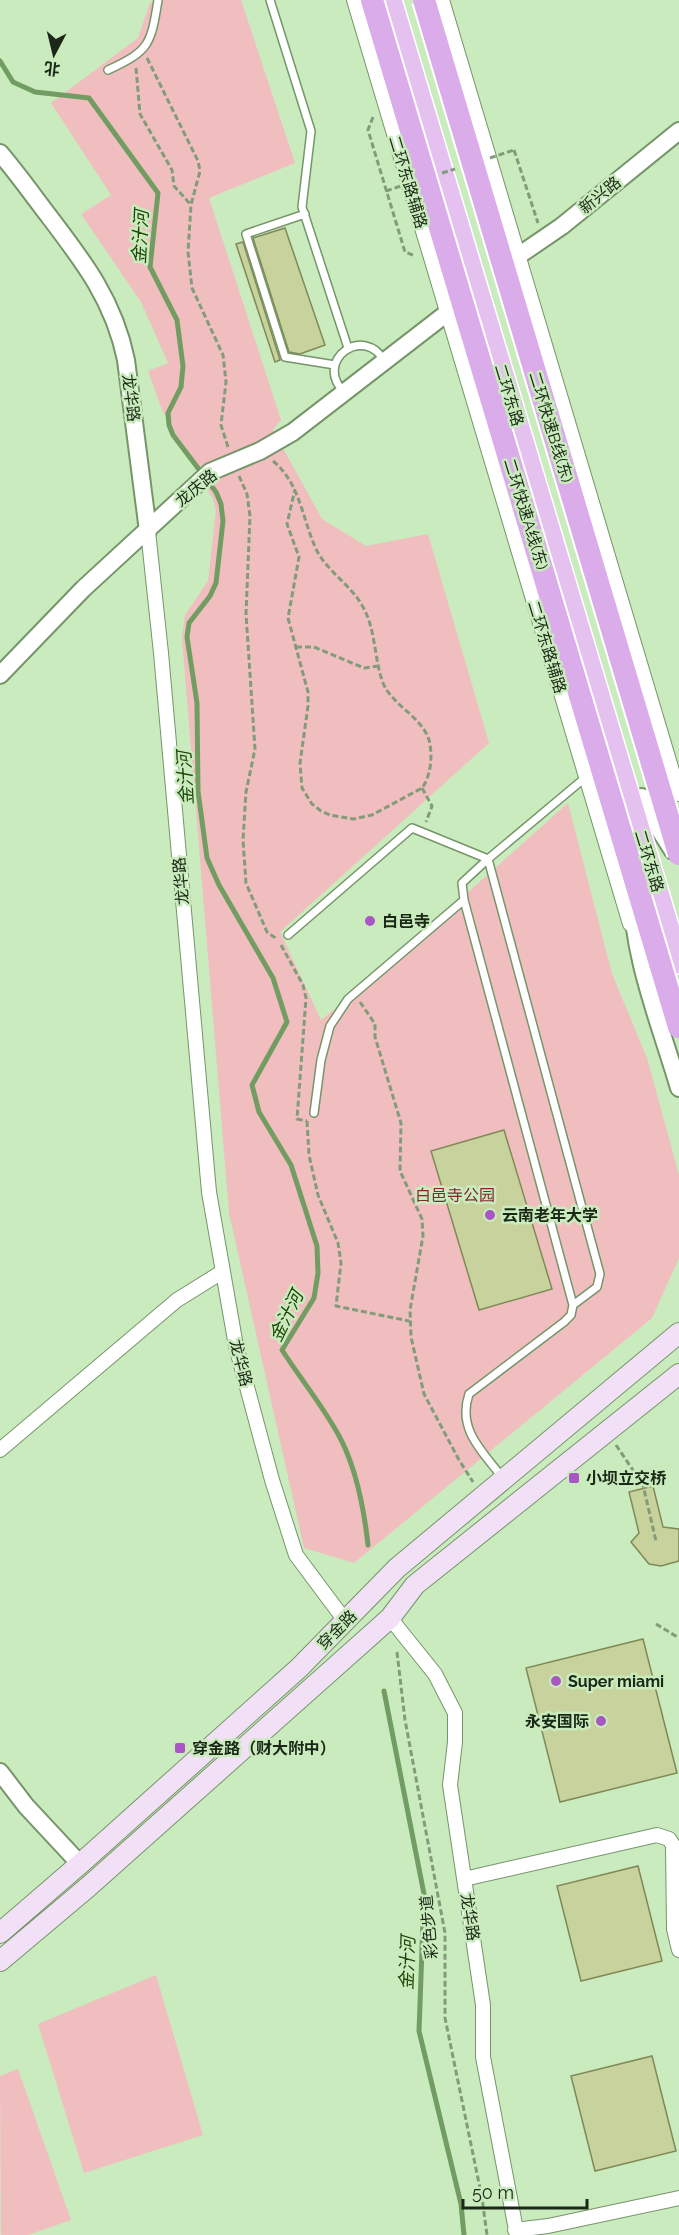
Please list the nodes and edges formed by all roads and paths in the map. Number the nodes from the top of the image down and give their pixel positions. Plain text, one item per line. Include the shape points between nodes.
1 (158, 0) edge
2 (270, 0) edge
3 (354, 0) edge
4 (372, 0) edge
5 (391, 0) edge
6 (404, 0) edge
7 (424, 0) edge
8 (442, 0) edge
9 (142, 49) junction
10 (135, 57) junction
11 (108, 70) dead end
12 (368, 130) dead end
13 (679, 131) edge
14 (0, 153) edge
15 (482, 160) dead end
16 (461, 167) dead end
17 (439, 174) dead end
18 (407, 184) dead end
19 (386, 191) junction
20 (191, 205) junction
21 (534, 211) dead end
22 (305, 214) junction
23 (405, 252) dead end
24 (518, 256) junction
25 (447, 313) junction
26 (348, 348) junction
27 (385, 362) junction
28 (334, 365) junction
29 (344, 392) junction
30 (261, 452) junction
31 (233, 463) junction
32 (295, 489) junction
33 (148, 531) junction
34 (296, 647) junction
35 (380, 666) junction
36 (0, 675) edge
37 (586, 777) junction
38 (422, 788) junction
39 (679, 794) edge
40 (637, 799) junction
41 (422, 832) junction
42 (679, 854) edge
43 (488, 859) junction
44 (679, 859) edge
45 (464, 900) junction
46 (679, 919) edge
47 (288, 935) dead end
48 (679, 963) edge
49 (644, 969) junction
50 (354, 993) junction
51 (679, 1027) edge
52 (679, 1088) edge
53 (314, 1113) joint
54 (307, 1121) junction
55 (222, 1272) junction
56 (573, 1305) junction
57 (410, 1321) junction
58 (679, 1333) edge
59 (679, 1374) edge
60 (608, 1432) junction
61 (0, 1450) edge
62 (504, 1479) junction
63 (483, 1497) junction
64 (656, 1541) dead end
65 (390, 1618) junction
66 (346, 1622) junction
67 (656, 1624) dead end
68 (679, 1638) edge
69 (398, 1652) dead end
70 (0, 1772) edge
71 (80, 1864) junction
72 (464, 1879) junction
73 (0, 1933) edge
74 (679, 1950) edge
75 (0, 1961) edge
76 (679, 2198) edge
77 (516, 2232) edge
78 (487, 2235) edge

1 - 9 lane via 155,24
2 - 22 lane via 311,131 302,207
3 - 25 street, 二环东路辅路
4 - 51 highway, 二环快速A线(东), bridge
5 - 40 main road, 二环东路
6 - 40 main road, 二环东路
7 - 42 highway, 二环快速B线(东), bridge
8 - 24 street
9 - 10 lane
9 - 20 path via 198,161 200,171
10 - 11 lane
10 - 20 path via 140,114 172,170 174,186
12 - 19 path
13 - 24 street, 新兴路 via 562,226
14 - 33 street, 龙华路 via 100,288 120,333
15 - 21 path, bridge via 514,150
16 - 17 path, bridge
18 - 19 path, bridge
19 - 23 path
20 - 31 path via 188,252 192,288 223,355 226,382 221,425
22 - 26 lane
22 - 28 lane via 246,234 285,357
24 - 39 street
25 - 27 street, 龙庆路
25 - 37 street, 二环东路辅路
26 - 27 lane via 370,347
26 - 28 lane
27 - 29 street, 龙庆路
28 - 29 lane via 335,380
29 - 30 street, 龙庆路
30 - 31 street, 龙庆路
30 - 32 path via 285,472
31 - 33 street, 龙庆路 via 210,472
31 - 54 path via 247,494 250,516 246,614 255,749 244,816 246,883 267,932 279,941 306,998 297,1119
32 - 34 path via 286,524 299,557 288,618
32 - 35 path via 317,550 363,607
33 - 36 street, 龙庆路 via 83,589
33 - 55 street, 龙华路 via 209,1192
34 - 35 path via 314,647 364,668
34 - 38 path via 308,692 300,778 312,804 330,815 363,819
35 - 38 path via 388,691 429,740 430,770
37 - 43 lane
37 - 49 street, 二环东路辅路
38 - 41 path via 432,806
40 - 44 street
40 - 46 main road, 二环东路
40 - 48 main road, 二环东路
40 - 49 street via 633,910
41 - 43 lane
41 - 47 lane via 412,828
43 - 45 lane via 462,883
43 - 56 lane via 600,1274 597,1287
45 - 50 lane
45 - 56 lane
49 - 52 street, 二环东路辅路
50 - 53 lane via 330,1026
50 - 57 path via 375,1023 375,1037 401,1123 400,1171 422,1219
53 - 54 path
54 - 57 path via 309,1155 318,1195 338,1243 341,1263 336,1306
55 - 61 street via 177,1300
55 - 66 street, 龙华路 via 242,1368 296,1555
56 - 62 lane via 564,1322 469,1394 465,1407 467,1427
57 - 63 path via 424,1394
58 - 62 main road, 穿金路
59 - 60 main road, 穿金路
60 - 64 path via 642,1485
60 - 65 main road, 穿金路 via 415,1585
62 - 63 main road, 穿金路
63 - 66 main road, 穿金路 via 398,1569
65 - 72 street, 龙华路 via 435,1674 455,1713 450,1785
65 - 75 main road, 穿金路
66 - 71 main road, 穿金路
67 - 68 path
69 - 78 path, 彩色步道 via 405,1720 445,1933 445,2018
70 - 71 street
71 - 73 main road, 穿金路
72 - 74 street via 657,1835 673,1845 674,1929
72 - 77 street, 龙华路 via 483,2005 483,2057
76 - 77 street

